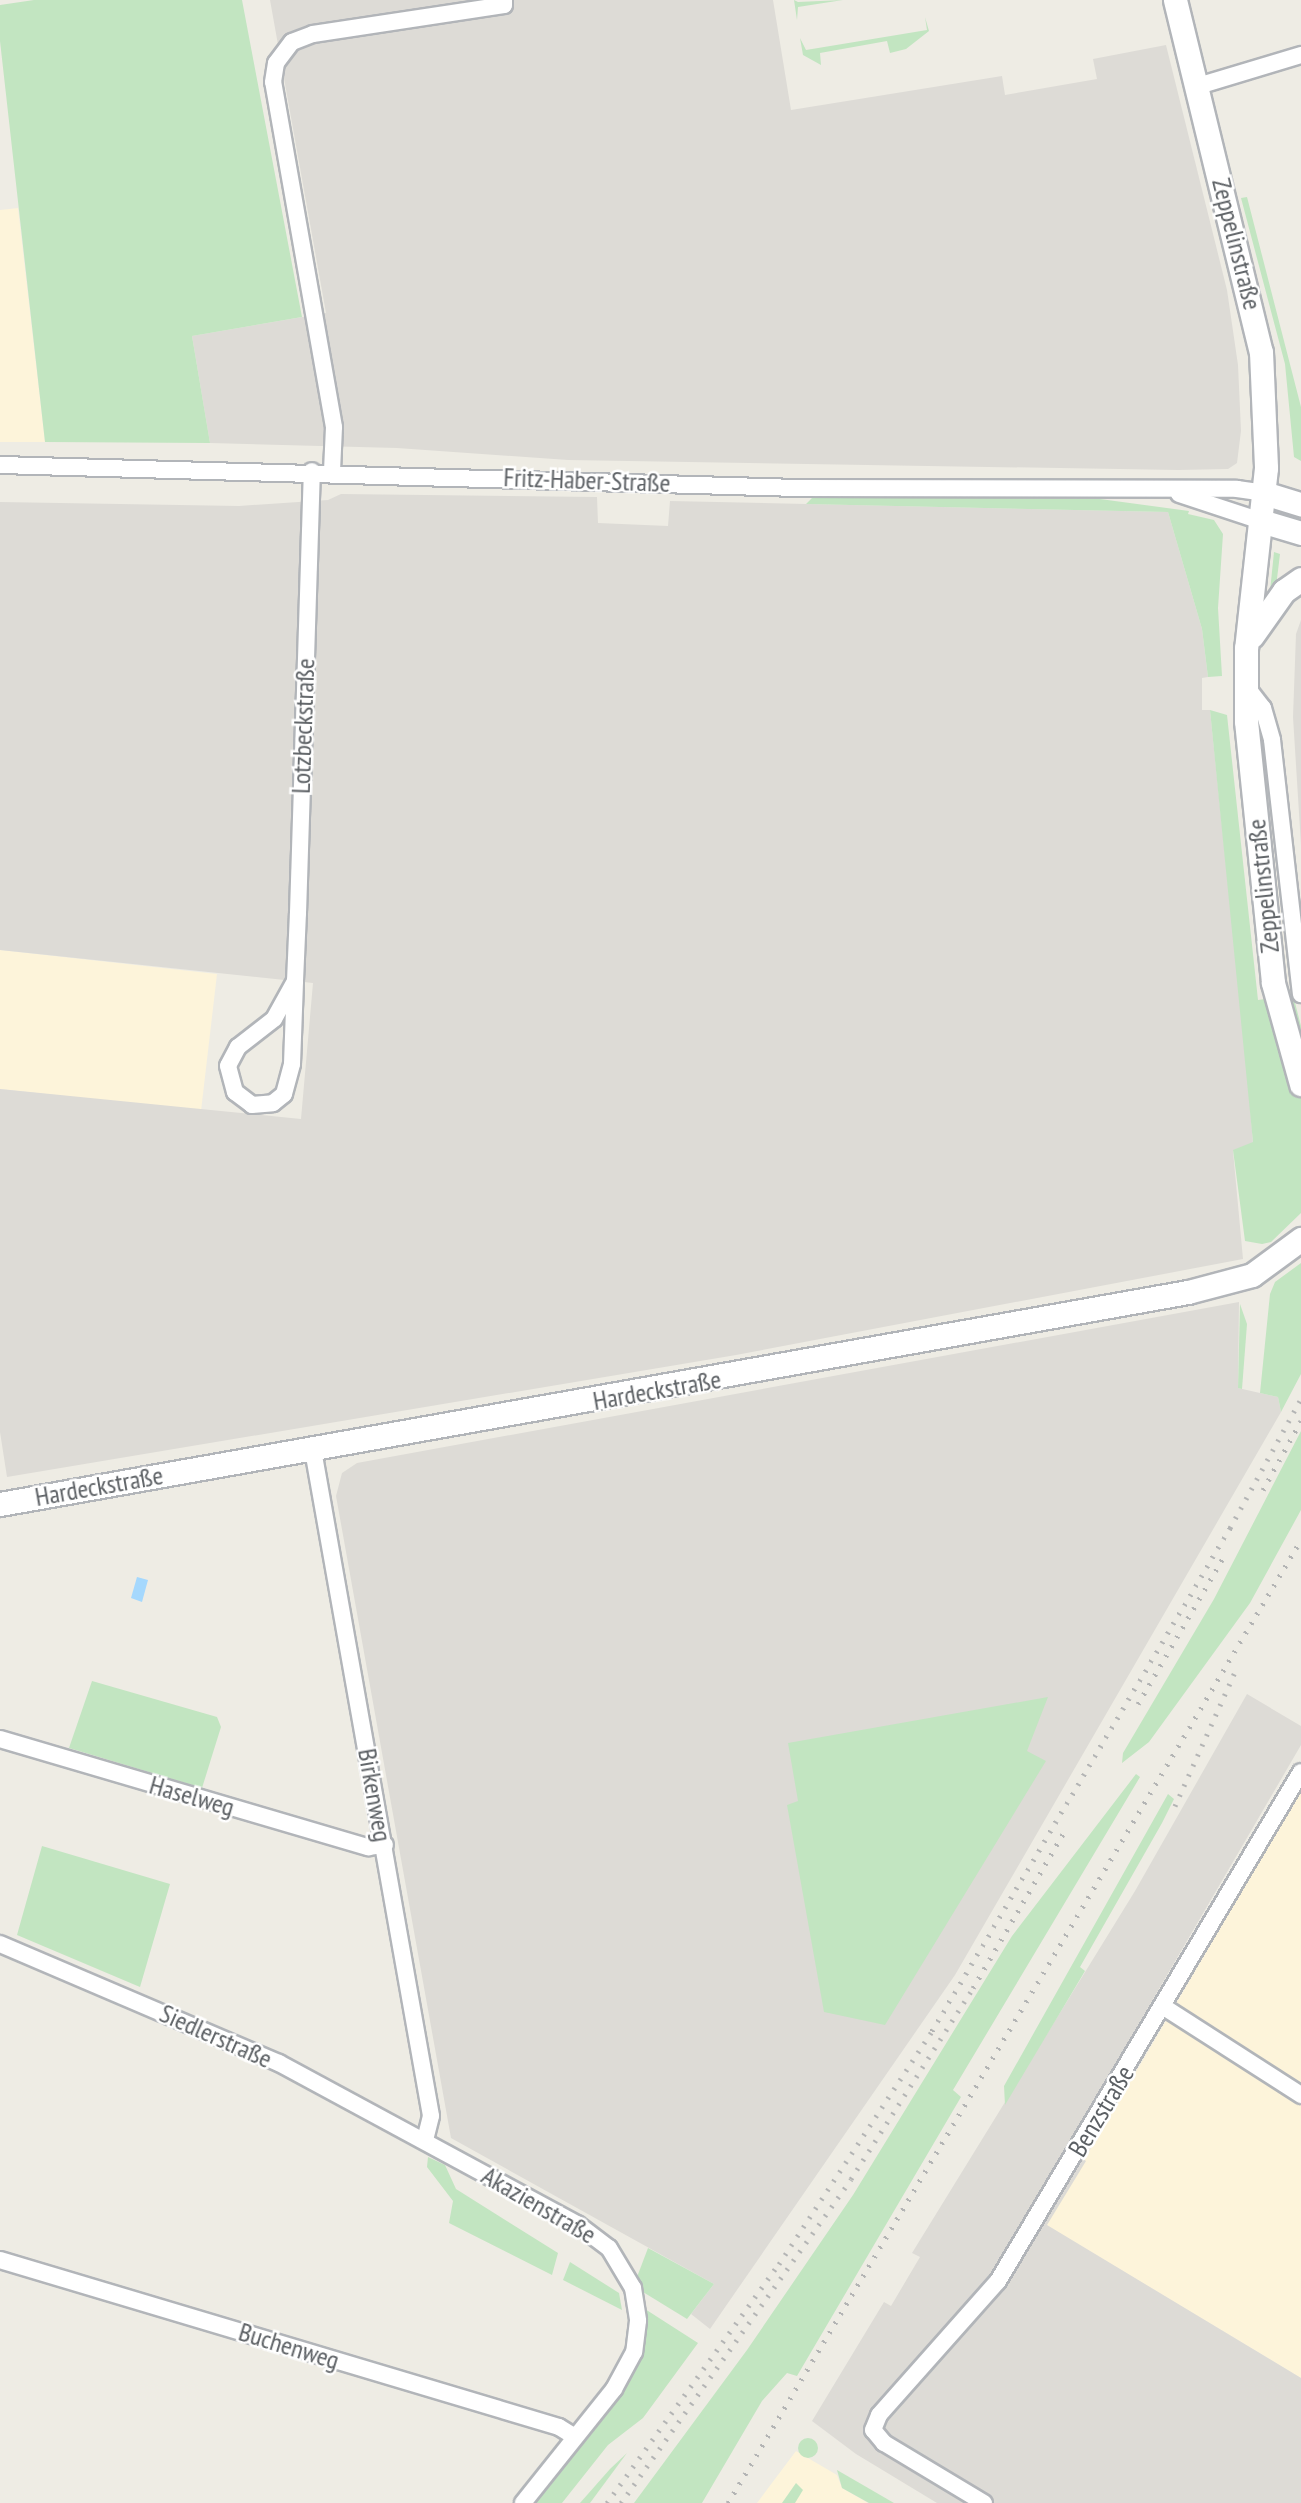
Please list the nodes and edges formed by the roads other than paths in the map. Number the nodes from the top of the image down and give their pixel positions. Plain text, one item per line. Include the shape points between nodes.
1 (504, 0) edge
2 (1175, 0) edge
3 (1301, 55) edge
4 (1198, 86) junction
5 (0, 465) edge
6 (312, 471) junction
7 (332, 471) junction
8 (1173, 492) junction
9 (1264, 493) junction
10 (1301, 504) edge
11 (1261, 521) junction
12 (1301, 533) edge
13 (1301, 579) edge
14 (1246, 648) junction
15 (1245, 685) junction
16 (295, 981) junction
17 (1301, 994) edge
18 (1301, 1084) edge
19 (1301, 1239) edge
20 (313, 1450) junction
21 (0, 1504) edge
22 (0, 1739) edge
23 (1301, 1772) edge
24 (384, 1845) junction
25 (0, 1944) edge
26 (1164, 2007) junction
27 (1301, 2095) edge
28 (425, 2140) junction
29 (0, 2260) edge
30 (575, 2437) junction
31 (523, 2503) edge
32 (984, 2503) edge

1 - 7 street via 504,5 313,34 292,42 276,63 273,82 334,427
2 - 4 street, Zeppelinstraße
3 - 4 street
4 - 9 street, Zeppelinstraße via 1261,352 1267,438
5 - 6 street, Fritz-Haber-Straße
6 - 7 street, Fritz-Haber-Straße
6 - 16 street, Lotzbeckstraße
7 - 8 street, Fritz-Haber-Straße via 798,488
8 - 9 street, Fritz-Haber-Straße via 1237,489
8 - 11 street, Fritz-Haber-Straße
9 - 10 street
9 - 11 street, Zeppelinstraße
11 - 12 street
11 - 14 street, Zeppelinstraße
13 - 14 street via 1266,612
14 - 15 street, Zeppelinstraße
15 - 17 street, Zeppelinstraße via 1266,715
15 - 18 street, Zeppelinstraße via 1273,983
16 - 16 street, Lotzbeckstraße via 274,1019 237,1047 228,1066 235,1092 252,1105 273,1103 289,1083
19 - 20 street, Hardeckstraße via 1252,1275 1200,1290
20 - 21 street, Hardeckstraße
20 - 24 street, Birkenweg
22 - 24 street, Haselweg via 368,1847
23 - 26 street, Benzstraße
24 - 28 street, Birkenweg via 431,2116
25 - 28 street, Siedlerstraße via 279,2063
26 - 27 street
26 - 32 street, Benzstraße via 998,2281 879,2415 873,2430 884,2443
28 - 30 street, Akazienstraße via 585,2230 609,2248 627,2274 638,2320 634,2352 624,2375
29 - 30 street, Buchenweg via 559,2427
30 - 31 street, Akazienstraße

